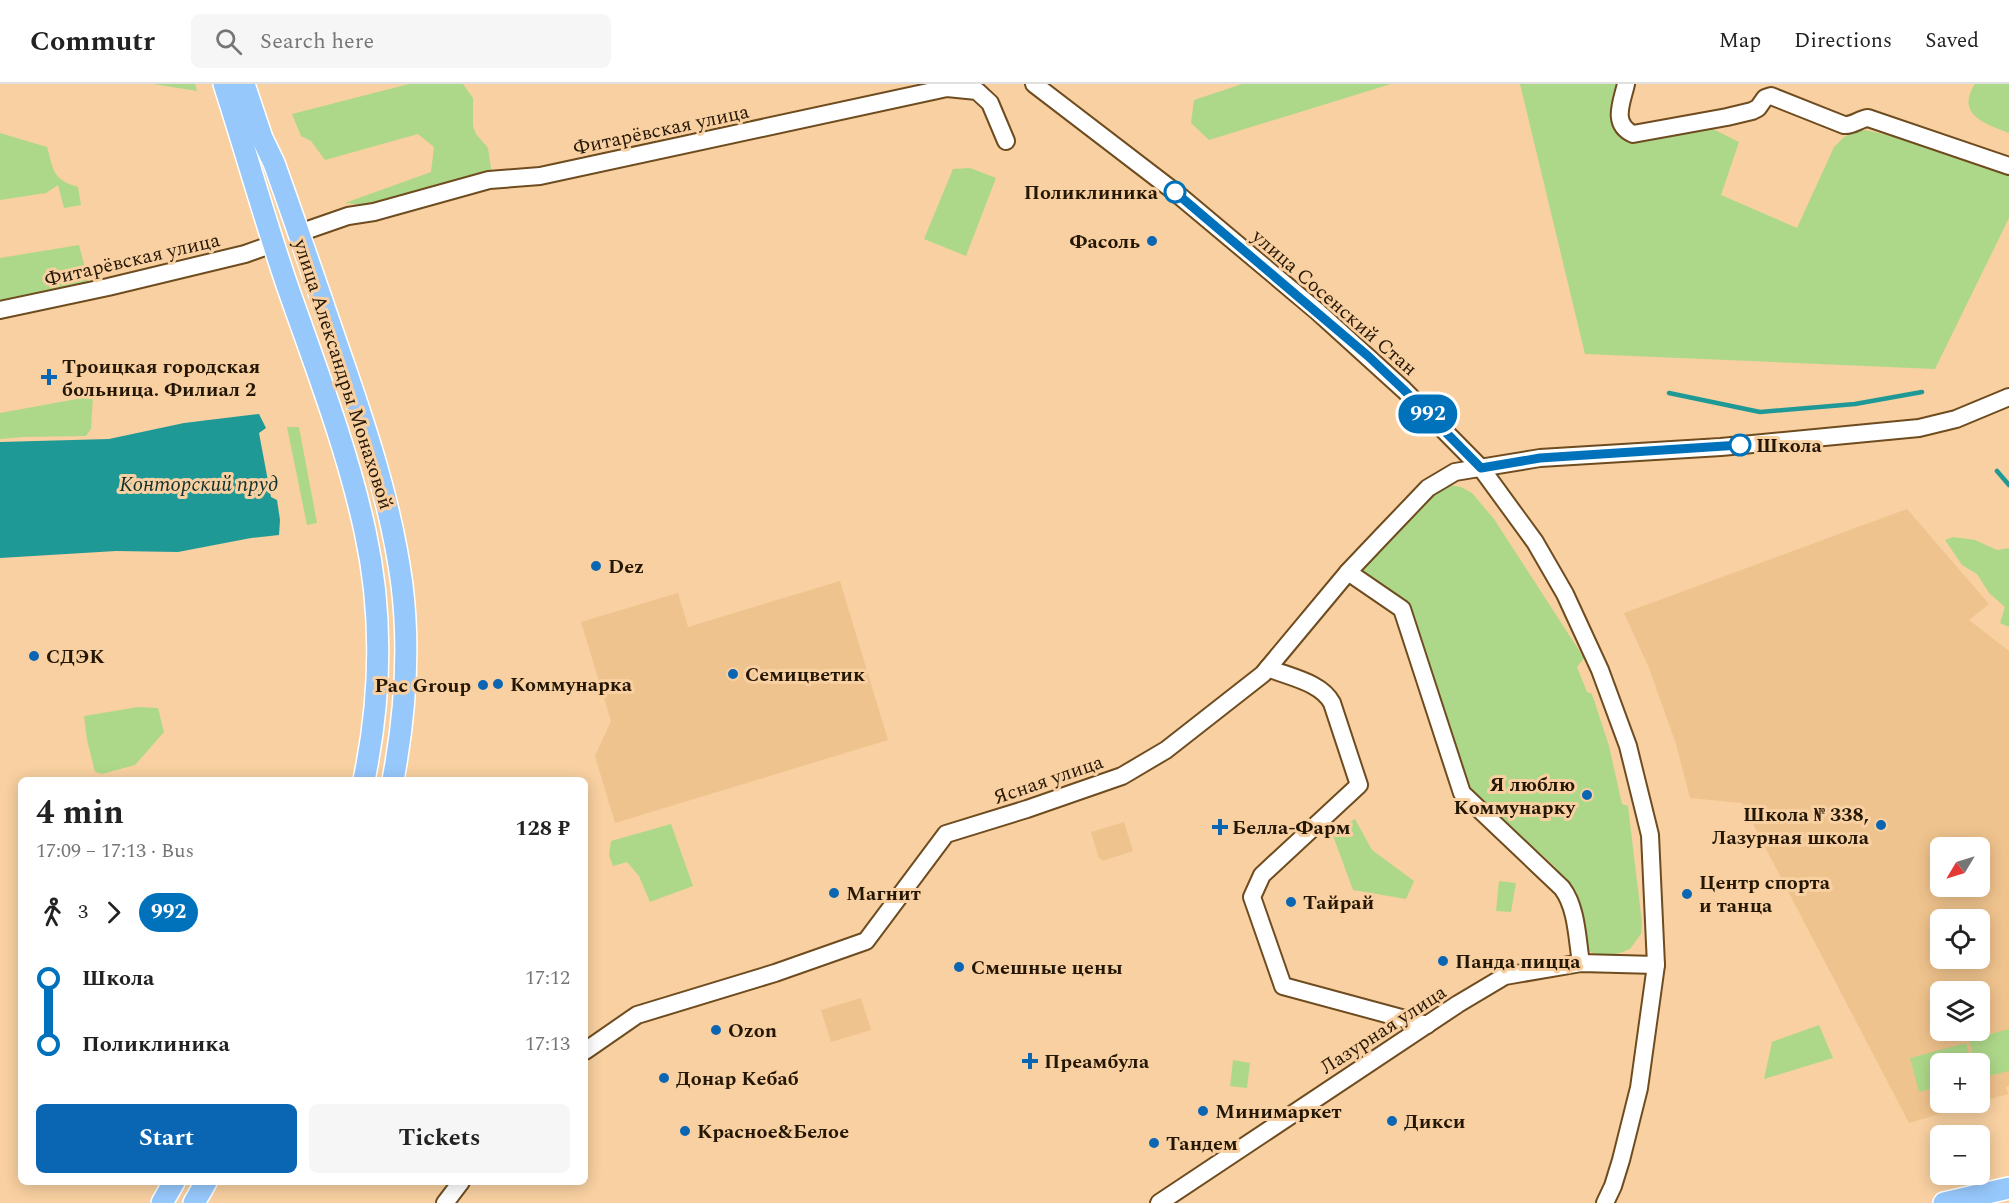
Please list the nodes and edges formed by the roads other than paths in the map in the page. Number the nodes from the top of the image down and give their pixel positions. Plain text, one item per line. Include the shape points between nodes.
1 (224, 84) edge
2 (244, 84) edge
3 (1034, 84) edge
4 (1626, 84) edge
5 (1006, 141) dead end
6 (2009, 166) edge
7 (298, 233) junction
8 (273, 244) junction
9 (0, 310) edge
10 (2009, 397) edge
11 (1481, 468) junction
12 (1348, 572) junction
13 (1268, 668) junction
14 (364, 777) edge
15 (394, 777) edge
16 (1581, 963) junction
17 (1656, 965) junction
18 (1427, 1025) junction
19 (588, 1049) edge
20 (172, 1185) edge
21 (204, 1185) edge
22 (459, 1185) edge
23 (1613, 1186) junction
24 (2009, 1188) edge
25 (162, 1203) edge
26 (194, 1203) edge
27 (445, 1203) edge
28 (1159, 1203) edge
29 (1605, 1203) edge
30 (1614, 1203) edge
31 (1944, 1203) edge

1 - 8 main road, улица Александры Монаховой
2 - 7 main road, улица Александры Монаховой
3 - 11 street, улица Сосенский Стан via 1167,185 1317,311 1404,390
4 - 6 street via 1619,120 1633,134 1752,111 1771,96 1844,125 1868,118
5 - 7 street, Фитарёвская улица via 990,103 977,91 947,88 540,176 489,180 348,216
7 - 15 main road, улица Александры Монаховой via 362,418 393,529 402,586 406,665
8 - 9 street, Фитарёвская улица via 245,254
8 - 14 main road, улица Александры Монаховой via 335,425 366,533 375,590 378,665
10 - 11 street, Ясная улица via 1956,419 1919,428 1721,447 1540,458
11 - 12 street, Ясная улица via 1455,472 1428,488
11 - 17 street, улица Сосенский Стан via 1535,542 1565,594 1600,670 1628,746 1650,835
12 - 13 street, Ясная улица
12 - 16 street via 1401,609 1462,793 1567,895
13 - 18 street via 1328,695 1359,785 1262,875 1251,897 1283,986
13 - 19 street, Ясная улица via 1166,750 1122,776 946,834 866,941 637,1015
16 - 17 street, Лазурная улица
16 - 18 street, Лазурная улица via 1505,976
17 - 23 street, улица Сосенский Стан via 1639,1088
18 - 28 street, Лазурная улица
20 - 25 main road
21 - 26 main road
22 - 27 street
23 - 29 street, улица Сосенский Стан
23 - 30 street
24 - 31 main road

